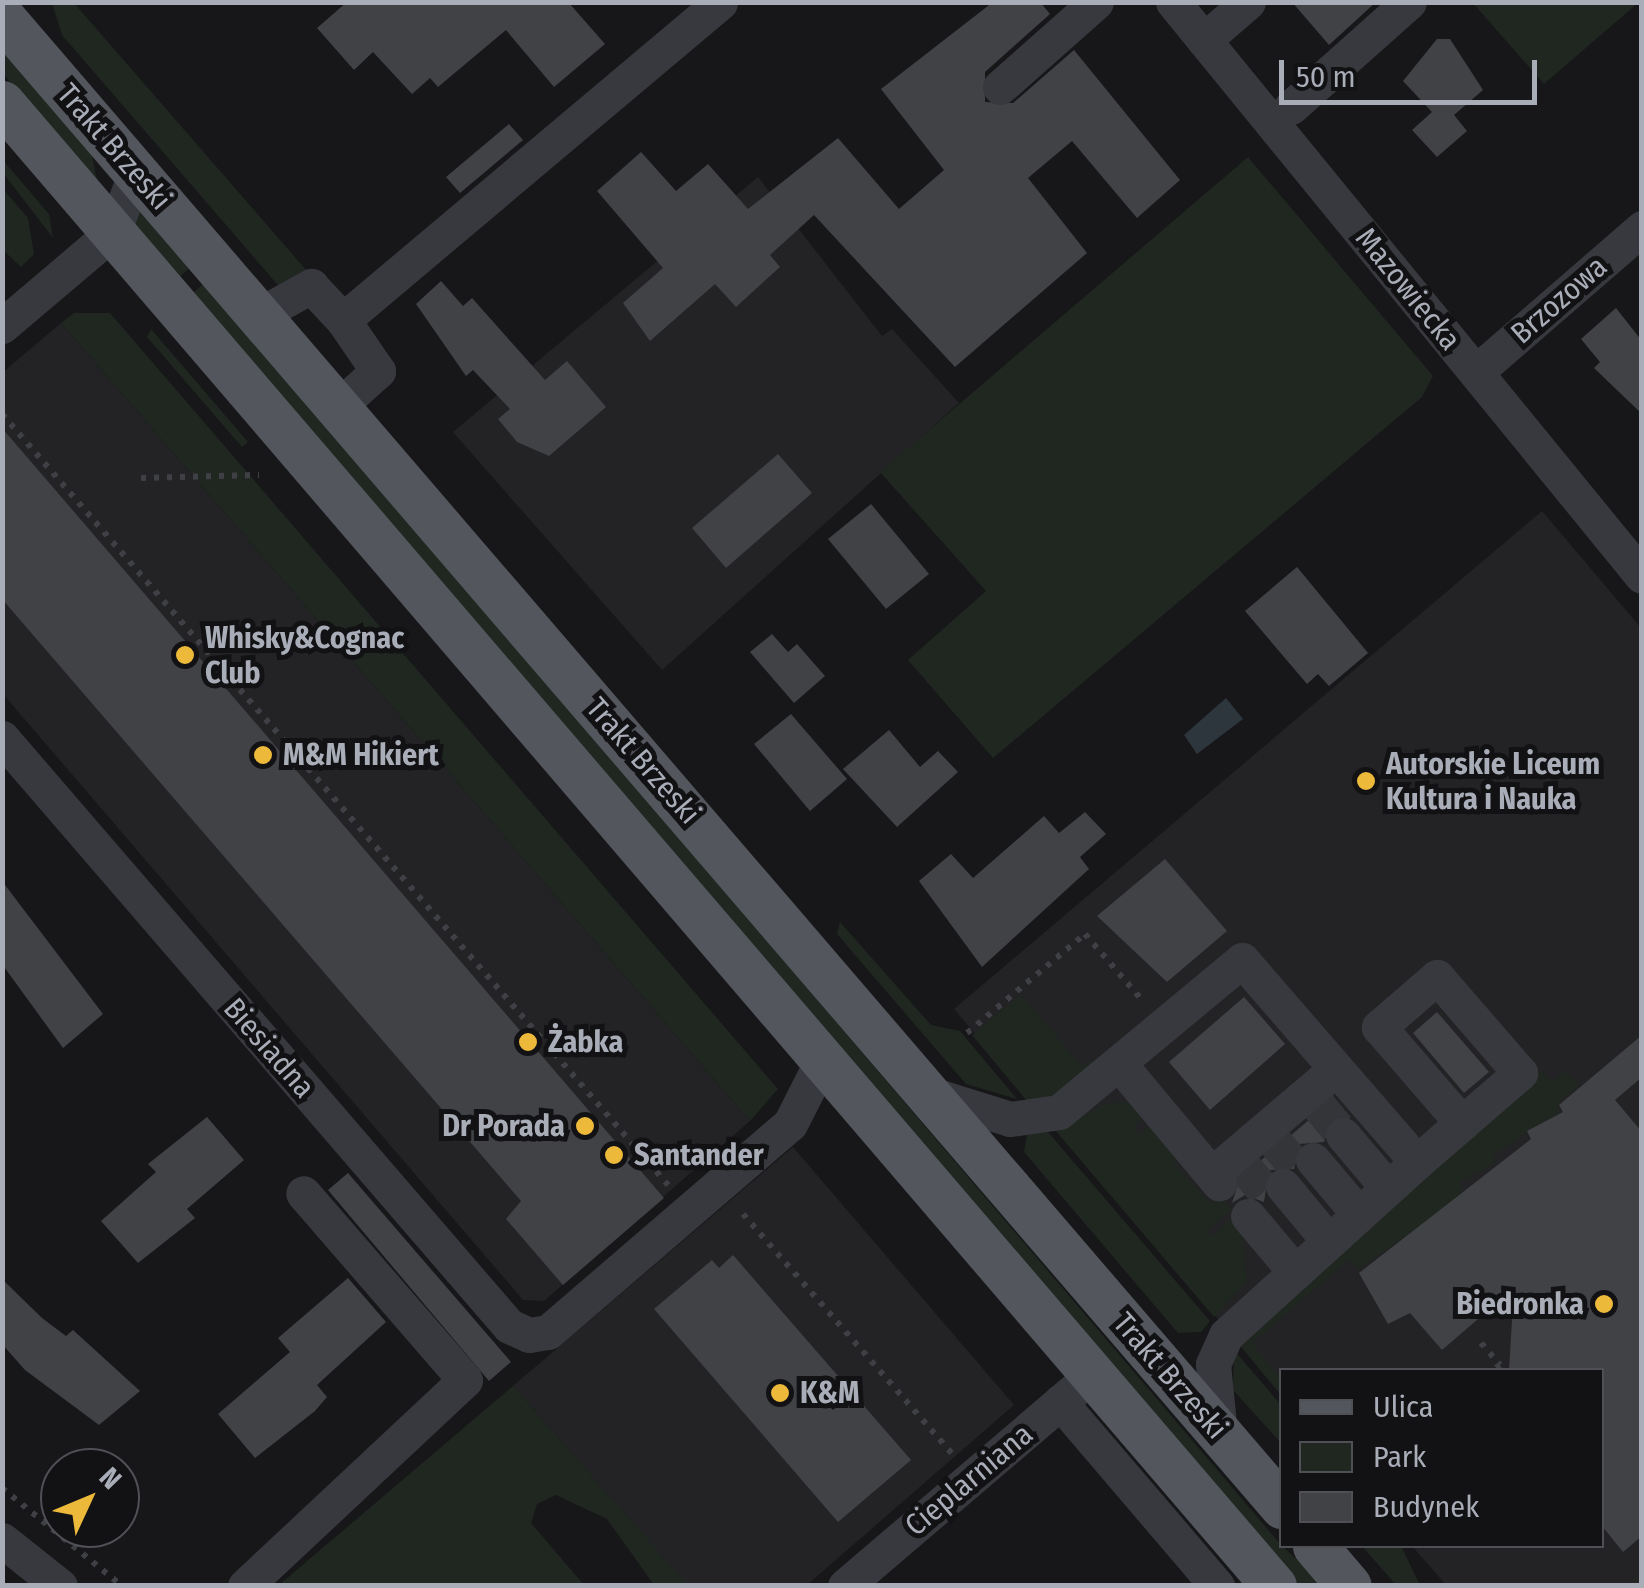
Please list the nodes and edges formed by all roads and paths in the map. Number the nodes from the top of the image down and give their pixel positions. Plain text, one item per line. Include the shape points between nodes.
1 (720, 2) edge
2 (1096, 2) edge
3 (1173, 2) edge
4 (1248, 2) edge
5 (1409, 2) edge
6 (2, 17) edge
7 (1204, 40) junction
8 (1000, 87) dead end
9 (2, 103) edge
10 (1291, 107) dead end
11 (136, 172) junction
12 (1642, 228) edge
13 (113, 232) junction
14 (258, 315) junction
15 (342, 320) junction
16 (4, 322) edge
17 (1476, 372) junction
18 (338, 406) junction
19 (2, 414) edge
20 (259, 475) dead end
21 (141, 478) dead end
22 (1642, 576) edge
23 (2, 738) edge
24 (1166, 1028) junction
25 (967, 1033) dead end
26 (822, 1059) junction
27 (1121, 1066) junction
28 (927, 1093) junction
29 (1462, 1123) dead end
30 (1278, 1125) junction
31 (1306, 1166) junction
32 (304, 1193) dead end
33 (675, 1193) dead end
34 (1357, 1212) junction
35 (736, 1220) dead end
36 (1481, 1343) dead end
37 (1495, 1368) edge
38 (1076, 1388) junction
39 (1220, 1434) junction
40 (951, 1469) dead end
41 (2, 1488) edge
42 (1279, 1503) edge
43 (2, 1540) edge
44 (1317, 1548) edge
45 (60, 1586) edge
46 (122, 1586) edge
47 (244, 1586) edge
48 (845, 1586) edge
49 (1217, 1586) edge
50 (1274, 1586) edge
51 (1350, 1586) edge

1 - 15 street
2 - 8 street
3 - 7 street, Mazowiecka
4 - 7 street
5 - 10 street
6 - 11 main road, Trakt Brzeski
7 - 17 street, Mazowiecka
9 - 13 main road, Trakt Brzeski
11 - 13 street
11 - 14 main road, Trakt Brzeski
12 - 17 street, Brzozowa
13 - 16 street
13 - 26 main road, Trakt Brzeski
14 - 15 street via 311,286
14 - 18 main road, Trakt Brzeski
15 - 18 street via 378,372
17 - 22 street, Mazowiecka
18 - 28 main road, Trakt Brzeski
19 - 33 path
20 - 21 path
23 - 26 street, Biesiadna via 510,1326 548,1332 802,1110
24 - 25 path via 1085,934
24 - 27 street
24 - 30 street via 1242,960
26 - 38 main road, Trakt Brzeski
27 - 28 street via 1039,1119
27 - 30 street
28 - 39 main road, Trakt Brzeski
29 - 34 street
30 - 34 street
31 - 34 street
31 - 34 street
31 - 34 street
32 - 47 street via 465,1380
34 - 39 street via 1217,1349
35 - 40 path via 746,1212 950,1448
36 - 37 path via 1500,1364
38 - 48 street, Cieplarniana
38 - 49 street
38 - 50 main road, Trakt Brzeski
39 - 42 main road, Trakt Brzeski
41 - 46 path
43 - 45 street
44 - 51 main road

